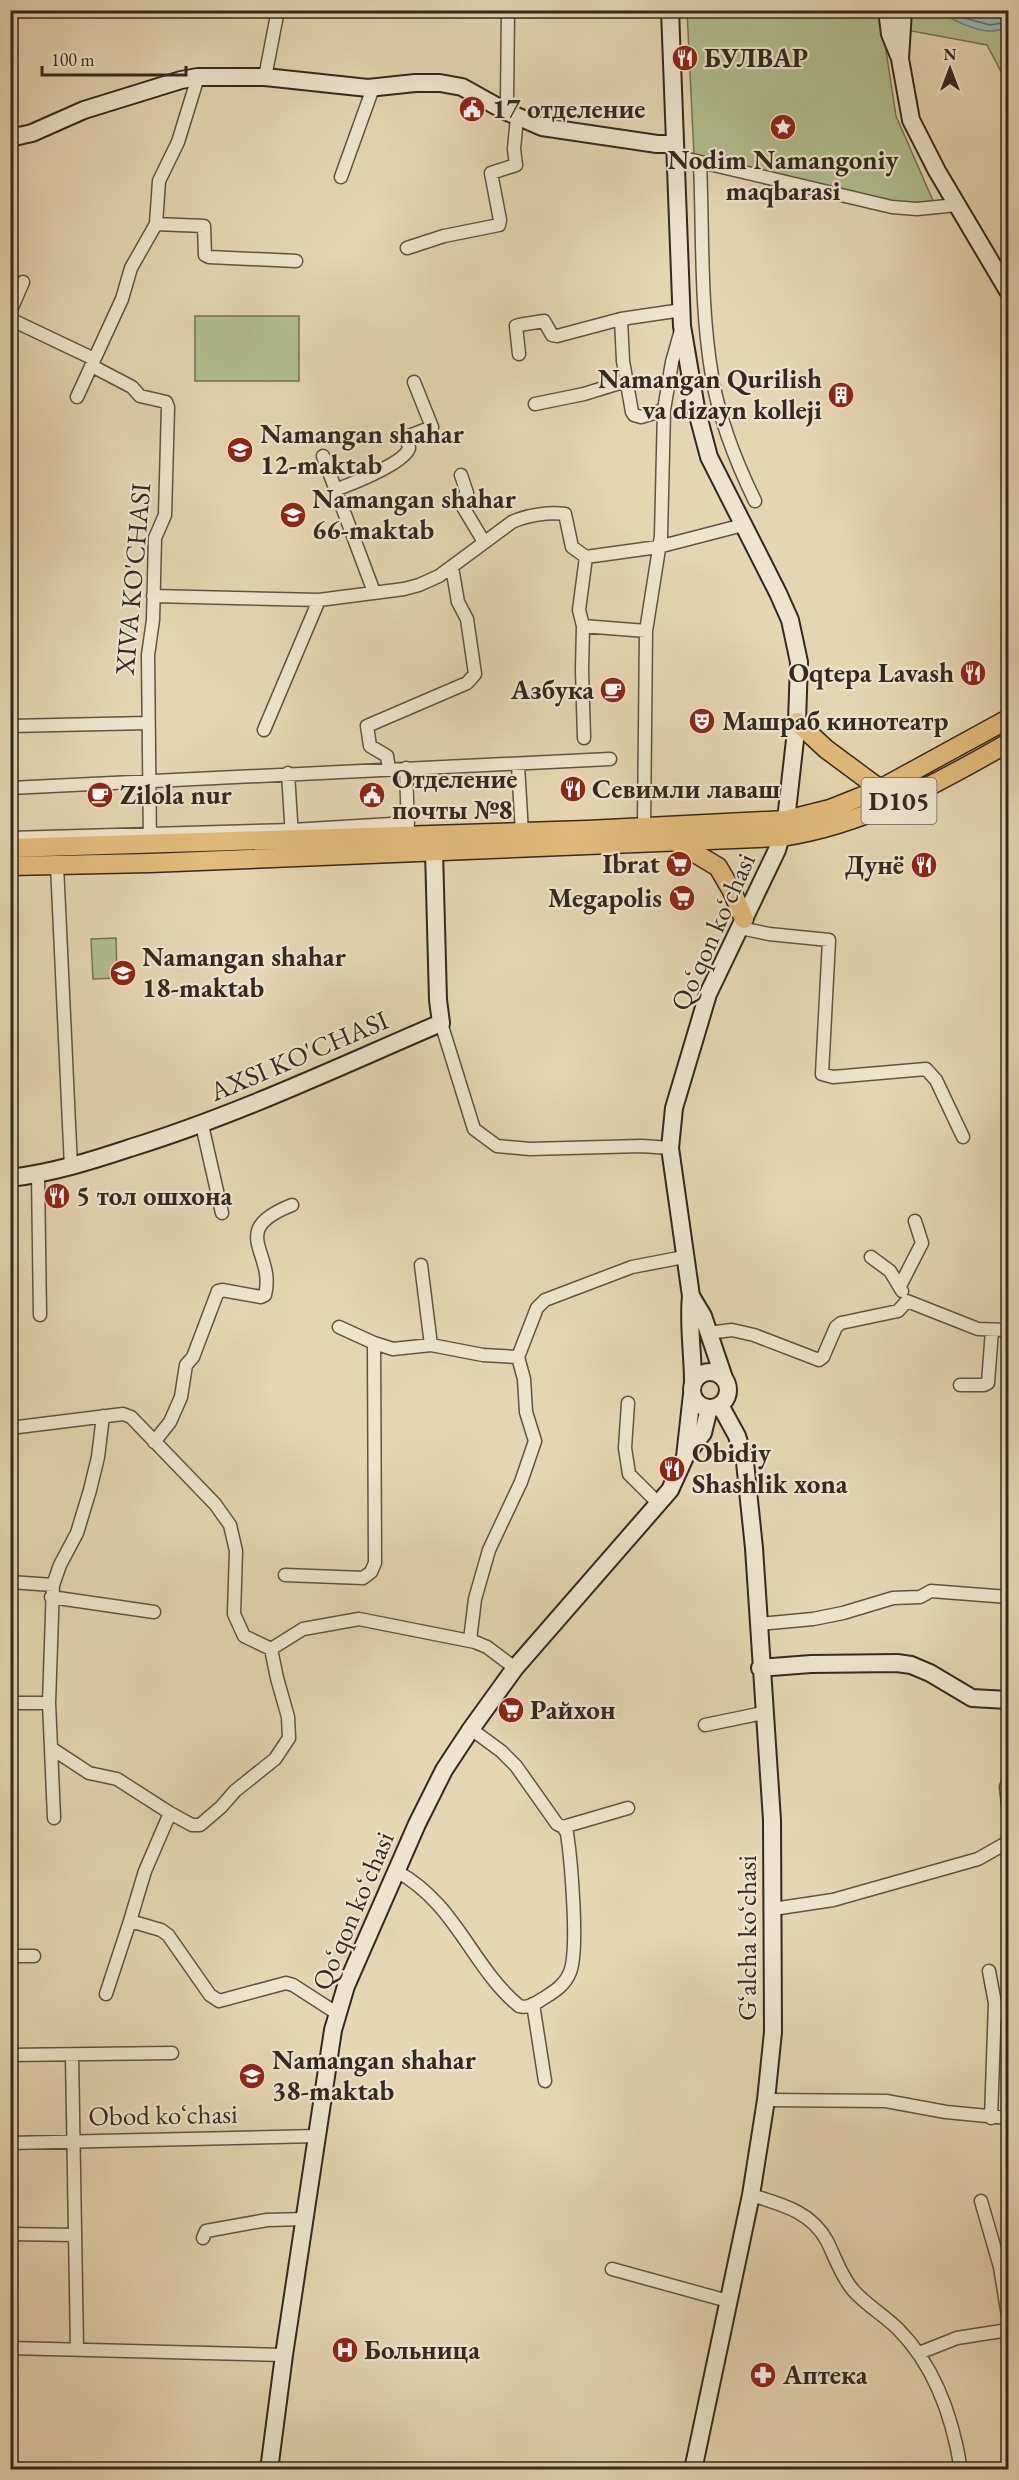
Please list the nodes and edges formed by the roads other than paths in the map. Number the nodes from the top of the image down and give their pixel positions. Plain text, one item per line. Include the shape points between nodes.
1 (278, 10) edge
2 (508, 10) edge
3 (670, 10) edge
4 (887, 10) edge
5 (903, 10) edge
6 (900, 59) junction
7 (198, 77) junction
8 (265, 77) junction
9 (372, 88) junction
10 (511, 114) junction
11 (10, 138) edge
12 (675, 150) junction
13 (700, 162) junction
14 (341, 177) dead end
15 (957, 205) junction
16 (156, 224) junction
17 (407, 248) dead end
18 (296, 261) dead end
19 (23, 282) dead end
20 (1008, 291) edge
21 (10, 312) edge
22 (682, 318) junction
23 (621, 319) junction
24 (10, 320) edge
25 (519, 354) dead end
26 (93, 363) junction
27 (626, 381) junction
28 (414, 382) dead end
29 (76, 397) dead end
30 (717, 402) junction
31 (535, 404) dead end
32 (696, 408) junction
33 (664, 410) junction
34 (323, 456) dead end
35 (461, 475) dead end
36 (335, 490) junction
37 (755, 501) dead end
38 (743, 525) junction
39 (484, 542) junction
40 (658, 547) junction
41 (586, 557) junction
42 (452, 567) junction
43 (374, 592) junction
44 (153, 596) junction
45 (319, 600) junction
46 (583, 626) junction
47 (646, 631) junction
48 (1008, 719) edge
49 (797, 722) junction
50 (148, 723) junction
51 (10, 726) edge
52 (264, 730) dead end
53 (584, 738) dead end
54 (1008, 743) edge
55 (610, 759) dead end
56 (518, 765) junction
57 (406, 768) junction
58 (389, 769) junction
59 (288, 773) junction
60 (148, 781) junction
61 (10, 788) edge
62 (880, 789) junction
63 (644, 827) junction
64 (783, 828) junction
65 (408, 830) junction
66 (522, 833) junction
67 (292, 835) junction
68 (10, 838) edge
69 (149, 839) junction
70 (677, 842) junction
71 (10, 848) edge
72 (434, 851) junction
73 (57, 865) junction
74 (10, 866) edge
75 (742, 923) junction
76 (441, 1023) junction
77 (202, 1125) junction
78 (963, 1137) dead end
79 (670, 1148) junction
80 (71, 1167) junction
81 (38, 1175) junction
82 (10, 1178) edge
83 (292, 1205) dead end
84 (222, 1213) dead end
85 (915, 1221) dead end
86 (684, 1257) junction
87 (871, 1257) dead end
88 (421, 1265) dead end
89 (900, 1286) junction
90 (691, 1296) junction
91 (907, 1301) junction
92 (40, 1315) dead end
93 (339, 1327) dead end
94 (993, 1330) junction
95 (1008, 1330) edge
96 (708, 1333) junction
97 (374, 1343) junction
98 (431, 1345) junction
99 (518, 1357) junction
100 (723, 1378) junction
101 (960, 1385) dead end
102 (693, 1388) junction
103 (627, 1403) dead end
104 (715, 1406) junction
105 (103, 1416) junction
106 (10, 1428) edge
107 (703, 1433) junction
108 (737, 1436) junction
109 (154, 1442) junction
110 (685, 1457) junction
111 (659, 1504) junction
112 (285, 1575) dead end
113 (10, 1582) edge
114 (52, 1591) junction
115 (1008, 1598) edge
116 (154, 1612) dead end
117 (759, 1624) junction
118 (470, 1641) junction
119 (271, 1649) junction
120 (515, 1668) junction
121 (760, 1668) junction
122 (1008, 1700) edge
123 (10, 1703) edge
124 (49, 1703) junction
125 (763, 1713) junction
126 (705, 1725) dead end
127 (471, 1729) junction
128 (51, 1748) junction
129 (1008, 1782) edge
130 (1008, 1804) edge
131 (628, 1808) dead end
132 (170, 1813) junction
133 (54, 1818) dead end
134 (563, 1827) junction
135 (1008, 1842) edge
136 (396, 1871) junction
137 (773, 1909) junction
138 (130, 1922) junction
139 (10, 1956) edge
140 (34, 1956) dead end
141 (989, 1971) dead end
142 (106, 1994) dead end
143 (533, 2004) junction
144 (995, 2013) junction
145 (338, 2014) junction
146 (1008, 2014) edge
147 (172, 2053) dead end
148 (10, 2055) edge
149 (72, 2055) junction
150 (544, 2081) dead end
151 (766, 2100) junction
152 (991, 2118) junction
153 (1008, 2118) edge
154 (318, 2136) junction
155 (73, 2141) junction
156 (10, 2143) edge
157 (751, 2195) junction
158 (981, 2201) dead end
159 (304, 2219) junction
160 (10, 2234) edge
161 (75, 2235) junction
162 (202, 2238) dead end
163 (612, 2269) dead end
164 (728, 2301) junction
165 (1008, 2316) edge
166 (1008, 2330) edge
167 (10, 2349) edge
168 (77, 2350) junction
169 (919, 2353) junction
170 (284, 2355) junction
171 (269, 2469) edge
172 (693, 2469) edge
173 (961, 2469) edge

1 - 8 street
2 - 10 street via 507,99
3 - 12 main road, Qoʻqon koʻchasi
4 - 6 main road via 890,34
5 - 6 main road
6 - 15 main road via 911,120
7 - 8 main road
7 - 11 main road via 84,110 32,133
7 - 16 street via 178,142 161,174
8 - 9 main road
9 - 10 main road via 416,83 462,87
9 - 14 street
10 - 12 main road via 542,127
10 - 17 street via 516,165 491,173 499,225
12 - 13 street
12 - 22 main road, Qoʻqon koʻchasi
13 - 15 street via 891,207
13 - 30 street via 707,341
15 - 20 main road
16 - 18 street via 204,226 205,255 209,257
16 - 26 street via 131,268
19 - 21 street
22 - 23 street
22 - 32 main road, Qoʻqon koʻchasi
22 - 33 street
23 - 25 street via 557,336 552,335 544,321 516,326
23 - 27 street
24 - 26 street
26 - 29 street
26 - 44 street, XIVA KO'CHASI via 140,396 162,400 168,407 165,515 155,538
27 - 31 street
27 - 33 street via 634,415 641,417
28 - 36 street via 432,426 406,437 410,450 407,453 379,471
30 - 32 street
30 - 37 street
32 - 38 main road, Qoʻqon koʻchasi via 709,457
33 - 40 street
34 - 36 street
35 - 39 street via 467,493 460,502
36 - 43 street
38 - 40 street
38 - 49 main road, Qoʻqon koʻchasi via 790,620 799,662
39 - 41 street via 520,518 562,513 567,515 572,547
39 - 42 street
40 - 41 street
40 - 47 street
41 - 46 street via 579,610
42 - 43 street via 419,585
42 - 58 street via 458,602 467,619 475,674 467,683 367,726 370,746 387,756
43 - 45 street
44 - 45 street
44 - 50 street, XIVA KO'CHASI
45 - 52 street
46 - 47 street
46 - 53 street
47 - 63 street
48 - 62 main road, D105
49 - 62 main road
49 - 64 main road, Qoʻqon koʻchasi
50 - 51 street
50 - 60 street, XIVA KO'CHASI
54 - 64 main road, D105 via 911,796 858,819 812,832
55 - 56 street
56 - 57 street
56 - 66 street
57 - 58 street
57 - 65 street
58 - 59 street
59 - 60 street
59 - 67 street
60 - 61 street
60 - 69 street, XIVA KO'CHASI
62 - 64 main road, D105
63 - 64 main road, D105
63 - 66 main road, D105
64 - 70 main road, D105
64 - 75 main road, Qoʻqon koʻchasi via 777,850
65 - 66 main road, D105
65 - 67 main road, D105
67 - 69 main road, D105
68 - 69 street
69 - 71 main road, D105
70 - 72 main road, D105
70 - 75 main road via 718,867 732,891
72 - 73 main road, D105
72 - 76 main road
73 - 74 main road, D105
73 - 80 street
75 - 78 street via 769,934 829,940 822,1074 834,1077 926,1069 936,1080
75 - 79 main road, Qoʻqon koʻchasi via 708,994 674,1108
76 - 77 main road, AXSI KO'CHASI
76 - 79 street via 474,1129 497,1146
77 - 80 main road, AXSI KO'CHASI
77 - 84 street
79 - 86 main road, Qoʻqon koʻchasi
80 - 81 main road, AXSI KO'CHASI
81 - 82 main road, AXSI KO'CHASI
81 - 92 street
83 - 109 street via 271,1214 258,1230 256,1241 264,1269 265,1295 219,1291 194,1357 186,1365 181,1397 170,1422
85 - 89 street via 922,1243
86 - 90 main road, Qoʻqon koʻchasi
86 - 99 street via 632,1267 545,1300 537,1308
87 - 89 street via 890,1271
88 - 98 street
89 - 91 street
90 - 96 main road, Qoʻqon koʻchasi via 704,1316
90 - 102 main road, Qoʻqon koʻchasi
91 - 94 street via 978,1329
91 - 96 street via 898,1311 841,1323 819,1360 754,1335 732,1330
93 - 97 street
94 - 95 street
94 - 101 street via 988,1383
96 - 100 main road, Qoʻqon koʻchasi
97 - 98 street via 393,1349
97 - 112 street via 375,1563 363,1578
98 - 99 street
99 - 118 street via 526,1412 535,1441 521,1482 489,1550 475,1599
100 - 102 main road via 707,1372 697,1377
100 - 104 main road via 727,1395
102 - 104 main road via 698,1404
102 - 110 main road, Qoʻqon koʻchasi
103 - 111 street via 625,1448 629,1474
104 - 107 main road, Qoʻqon koʻchasi
104 - 108 main road, Gʻalcha koʻchasi
105 - 106 street
105 - 109 street via 131,1417
105 - 114 street via 90,1490
107 - 108 main road via 717,1429
107 - 110 main road, Qoʻqon koʻchasi
108 - 117 main road, Gʻalcha koʻchasi via 748,1486
109 - 119 street via 215,1504 230,1525 236,1551 234,1614 244,1636
110 - 111 main road, Qoʻqon koʻchasi
111 - 120 main road, Qoʻqon koʻchasi
113 - 114 street
114 - 116 street
114 - 124 street
115 - 117 street via 931,1591 920,1597 893,1598 843,1613
117 - 121 main road, Gʻalcha koʻchasi
118 - 119 street via 359,1619 303,1629
118 - 120 street via 486,1647
119 - 132 street via 288,1717 289,1738 282,1752 200,1825
120 - 127 main road, Qoʻqon koʻchasi
121 - 122 main road via 897,1663 930,1673 972,1698
121 - 125 main road, Gʻalcha koʻchasi
123 - 124 street
124 - 128 street
125 - 126 street
125 - 137 main road, Gʻalcha koʻchasi via 772,1820
127 - 134 street via 516,1766
127 - 136 main road, Qoʻqon koʻchasi via 444,1770
128 - 132 street via 88,1773 117,1779
128 - 133 street
129 - 130 street
131 - 134 street
132 - 138 street via 145,1871
134 - 143 street via 567,1833 573,1914 571,1971 560,1987
135 - 137 street via 978,1859 833,1900
136 - 143 street via 419,1886 449,1916 516,2004 524,2008
136 - 145 main road, Qoʻqon koʻchasi via 346,1986
137 - 151 main road, Gʻalcha koʻchasi via 773,2032
138 - 142 street
138 - 145 street via 168,1935 210,1995 219,2001 286,1983
139 - 140 street
141 - 144 street
143 - 150 street
144 - 146 street
144 - 152 street
145 - 154 main road, Qoʻqon koʻchasi
147 - 149 street
148 - 149 street
149 - 155 street
151 - 152 street via 886,2101
151 - 157 main road, Gʻalcha koʻchasi
152 - 153 street
154 - 155 street, Obod koʻchasi
154 - 159 main road, Qoʻqon koʻchasi
155 - 156 street, Obod koʻchasi
155 - 161 street
157 - 164 main road, Gʻalcha koʻchasi
157 - 169 street via 790,2207 810,2221 825,2238 854,2291 888,2319
158 - 165 street via 1000,2266
159 - 162 street via 267,2220 206,2231
159 - 170 main road, Qoʻqon koʻchasi
160 - 161 street
161 - 168 street
163 - 164 street
164 - 172 main road, Gʻalcha koʻchasi
166 - 169 street via 957,2338
167 - 168 street
168 - 170 street
169 - 173 street via 950,2417
170 - 171 main road, Qoʻqon koʻchasi

